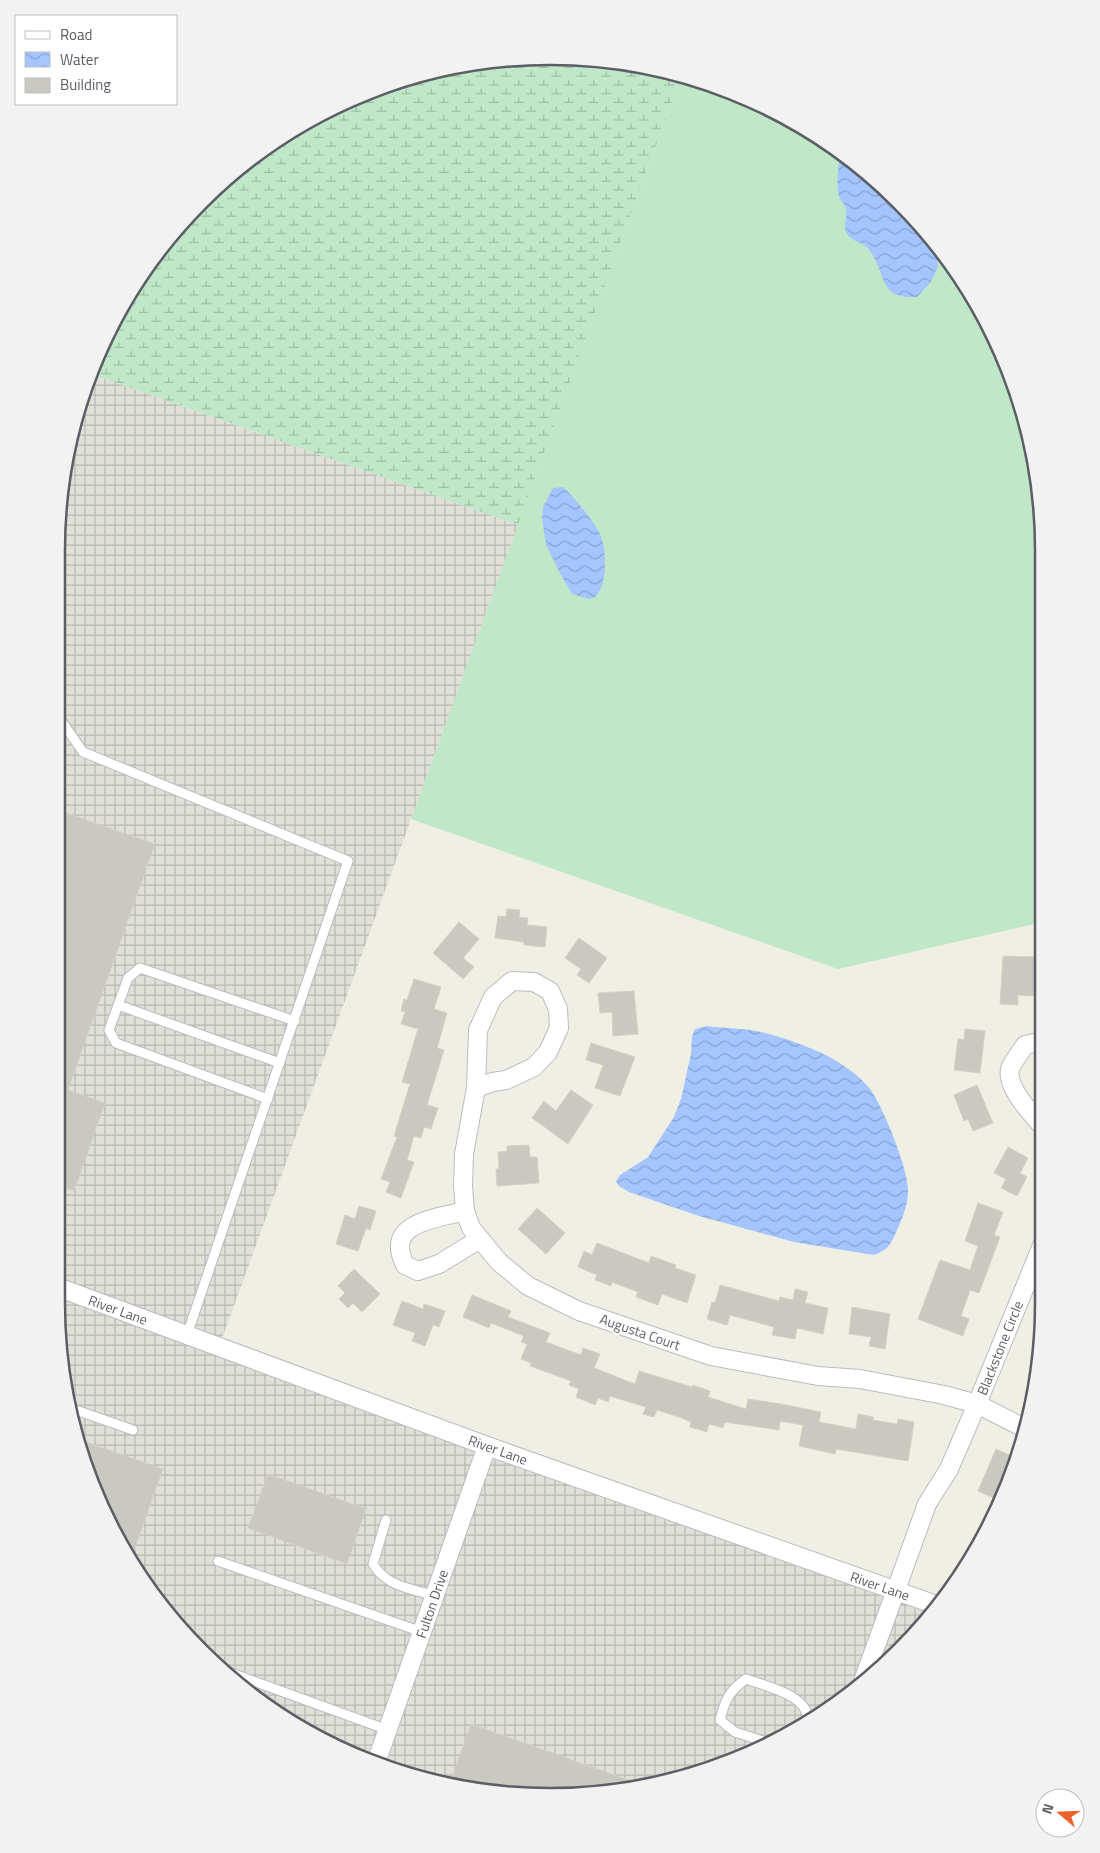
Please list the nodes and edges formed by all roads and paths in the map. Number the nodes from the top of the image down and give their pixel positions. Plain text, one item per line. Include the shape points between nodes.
1 (65, 726) edge
2 (118, 1005) junction
3 (295, 1021) junction
4 (1035, 1043) edge
5 (280, 1063) junction
6 (476, 1088) junction
7 (268, 1099) junction
8 (1035, 1118) edge
9 (465, 1211) junction
10 (480, 1239) junction
11 (1035, 1263) edge
12 (65, 1290) edge
13 (187, 1335) junction
14 (977, 1404) junction
15 (77, 1411) edge
16 (1019, 1425) edge
17 (133, 1430) dead end
18 (487, 1446) junction
19 (386, 1520) dead end
20 (218, 1561) dead end
21 (895, 1591) junction
22 (434, 1596) junction
23 (931, 1603) edge
24 (422, 1632) junction
25 (867, 1671) edge
26 (241, 1677) edge
27 (806, 1714) edge
28 (388, 1730) junction
29 (760, 1740) edge
30 (378, 1756) edge

1 - 3 lane via 83,752 348,861
2 - 3 lane via 128,978 140,968
2 - 5 lane
2 - 7 lane via 109,1030 116,1043
3 - 5 lane
4 - 8 street via 1025,1045 1010,1070 1018,1098
5 - 7 lane
6 - 6 street, Augusta Court via 506,1080 534,1066 548,1052 559,1028 558,1009 550,991 534,982 512,982 493,997 478,1030
6 - 9 street, Augusta Court via 464,1154
7 - 13 lane
9 - 10 street, Augusta Court via 471,1228
9 - 10 street via 413,1225 401,1237 399,1254 405,1266 418,1271 439,1264
10 - 14 street, Augusta Court via 499,1262 528,1286 579,1311 711,1356 818,1376 860,1379
11 - 14 street, Blackstone Circle
12 - 13 street, River Lane
13 - 18 street, River Lane
14 - 16 street, Blackstone Circle
14 - 21 street via 948,1469 927,1504
15 - 17 lane
18 - 21 street, River Lane
18 - 22 street, Fulton Drive
19 - 22 lane via 373,1564 379,1574 389,1582
20 - 24 lane
21 - 23 street, River Lane
21 - 25 street
22 - 24 street, Fulton Drive
24 - 28 street, Fulton Drive
26 - 28 lane
27 - 29 lane via 805,1707 792,1696 746,1679 733,1688 720,1720 735,1732
28 - 30 street, Fulton Drive

